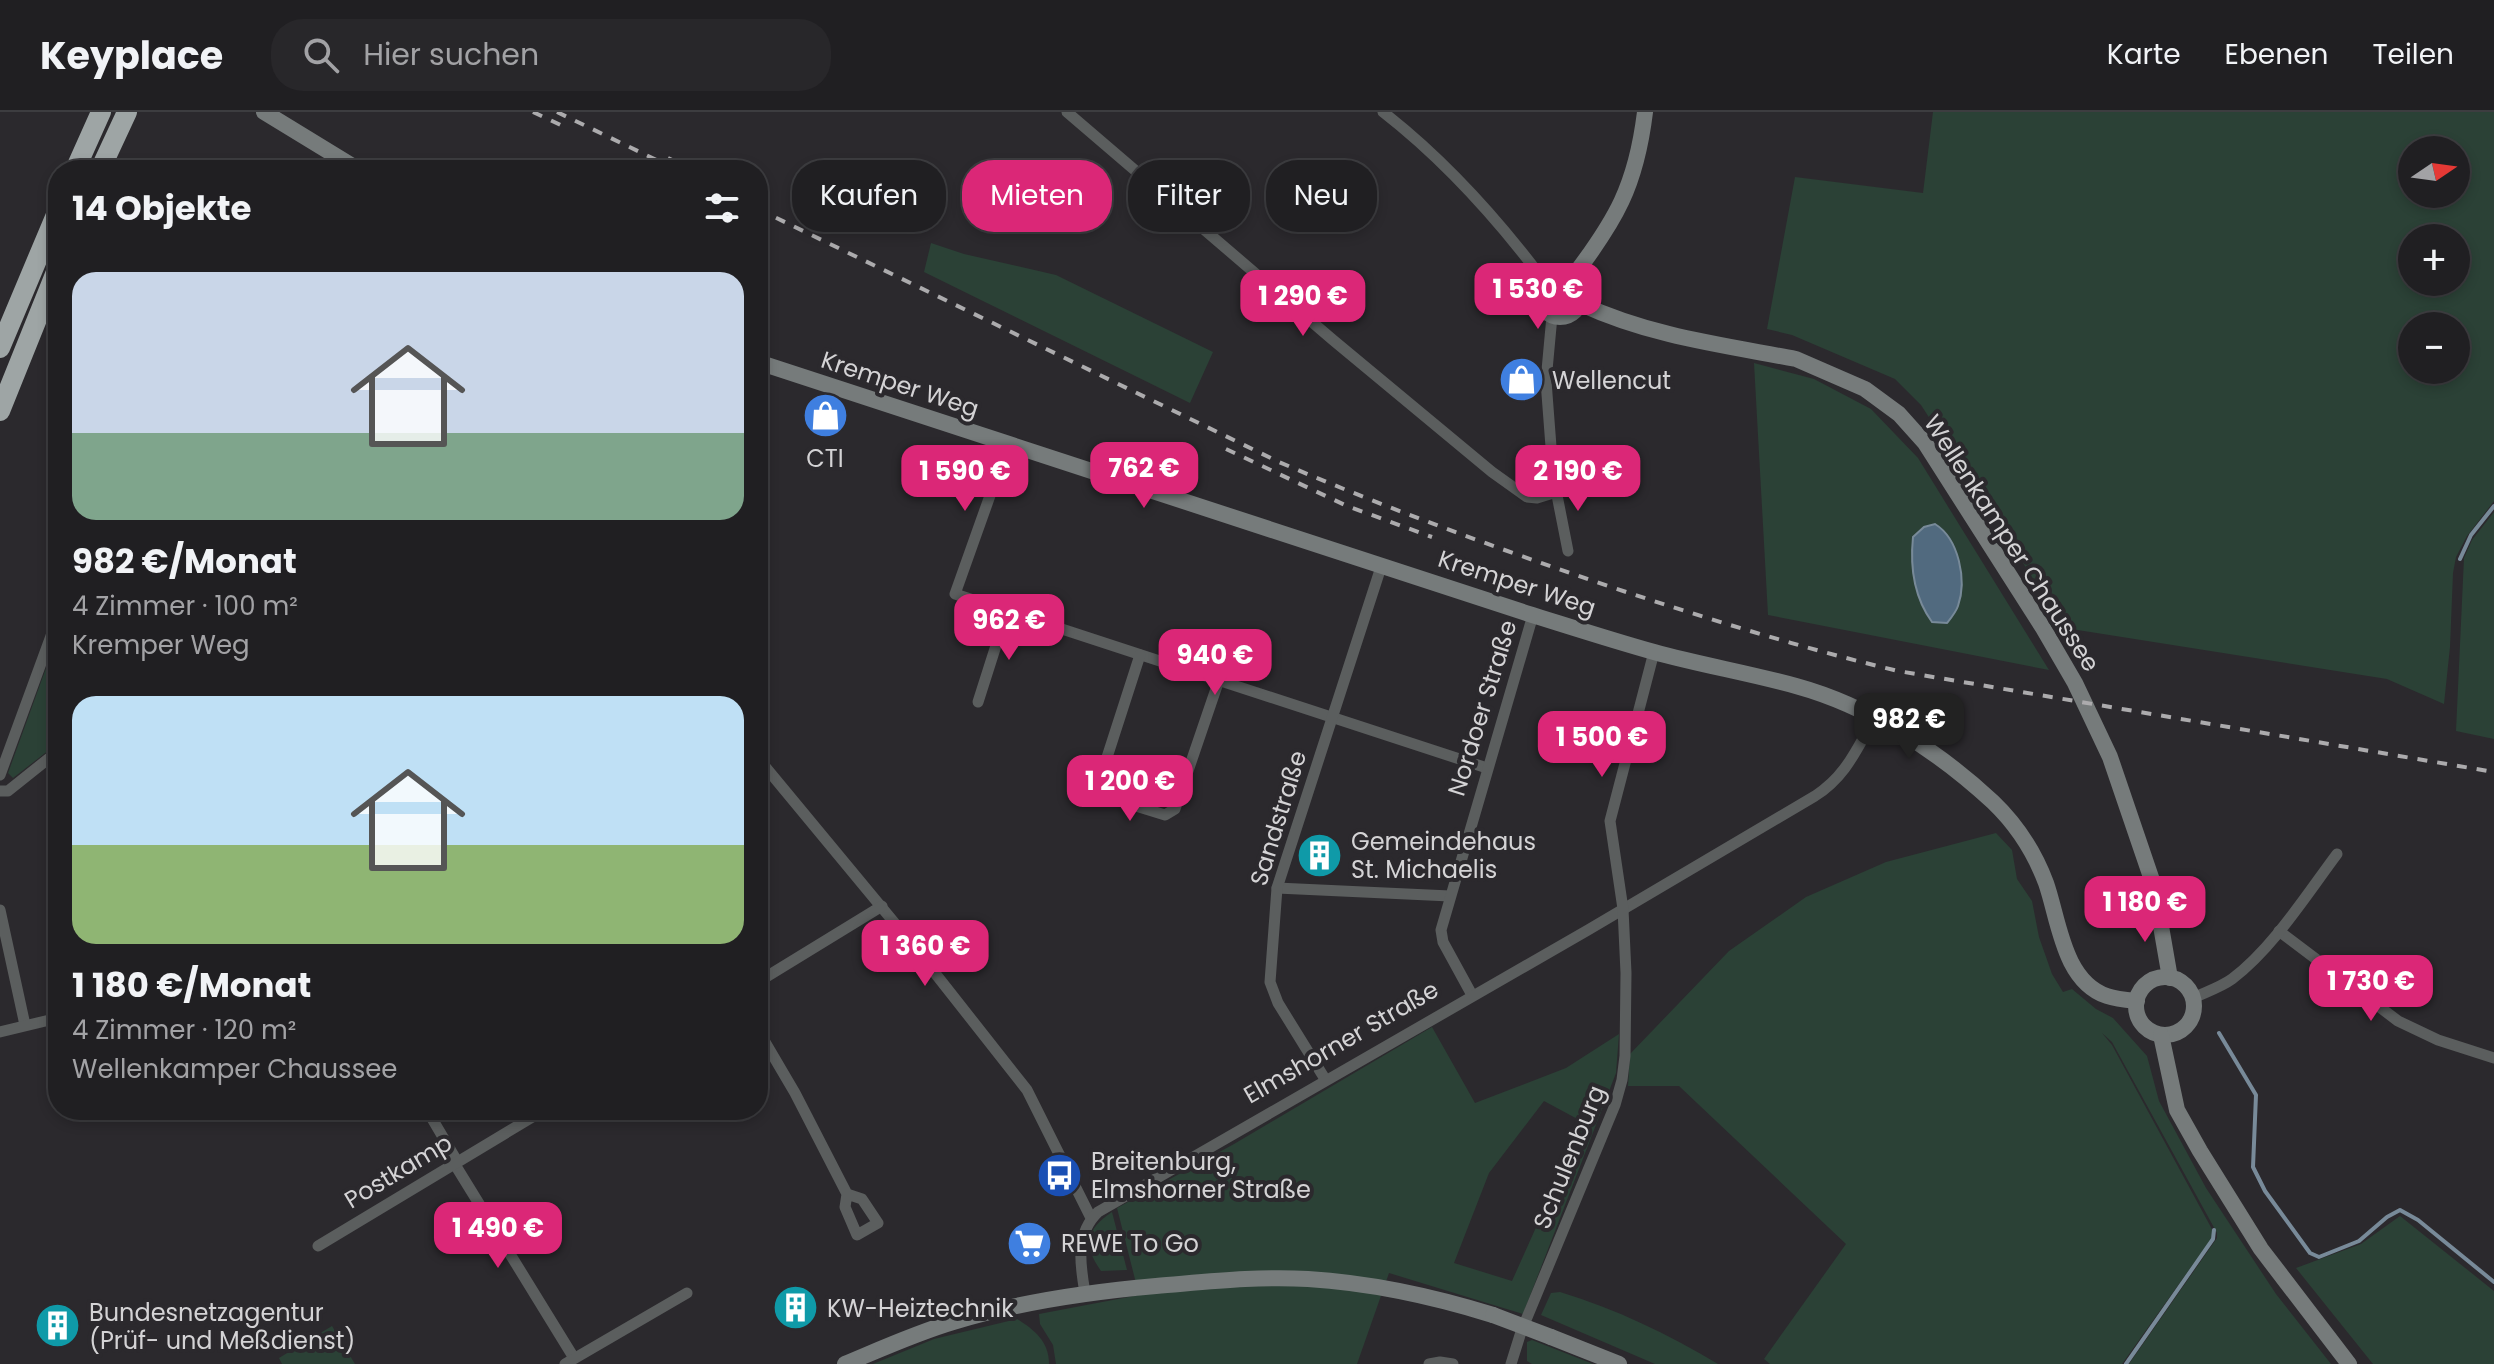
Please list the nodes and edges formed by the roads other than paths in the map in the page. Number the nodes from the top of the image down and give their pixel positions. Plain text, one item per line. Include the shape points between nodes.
1 (101, 112) edge
2 (127, 112) edge
3 (264, 112) edge
4 (1067, 112) edge
5 (1383, 112) edge
6 (1645, 112) edge
7 (79, 160) edge
8 (105, 160) edge
9 (343, 160) edge
10 (48, 234) edge
11 (1572, 278) junction
12 (1545, 282) junction
13 (48, 292) edge
14 (1581, 304) junction
15 (1552, 316) junction
16 (0, 348) edge
17 (768, 365) edge
18 (0, 411) edge
19 (1008, 445) junction
20 (1554, 486) junction
21 (1568, 551) dead end
22 (1382, 564) junction
23 (1007, 611) junction
24 (1533, 615) junction
25 (48, 644) edge
26 (1654, 652) junction
27 (1140, 655) junction
28 (1219, 680) junction
29 (978, 702) dead end
30 (1332, 718) junction
31 (1874, 719) junction
32 (48, 759) edge
33 (1487, 768) junction
34 (768, 770) edge
35 (0, 775) edge
36 (0, 791) edge
37 (2337, 854) dead end
38 (1277, 888) junction
39 (1450, 896) junction
40 (882, 906) junction
41 (1623, 909) junction
42 (0, 910) edge
43 (2279, 931) junction
44 (768, 976) edge
45 (2170, 978) junction
46 (1472, 995) junction
47 (2193, 998) junction
48 (2137, 1001) junction
49 (48, 1020) edge
50 (25, 1025) junction
51 (0, 1032) edge
52 (2161, 1035) junction
53 (768, 1047) edge
54 (2494, 1058) edge
55 (1325, 1079) junction
56 (433, 1120) edge
57 (527, 1120) edge
58 (456, 1162) junction
59 (847, 1194) dead end
60 (1091, 1218) junction
61 (318, 1246) dead end
62 (687, 1293) dead end
63 (1085, 1293) junction
64 (569, 1361) edge
65 (1510, 1361) edge
66 (845, 1364) edge
67 (1429, 1364) edge
68 (1453, 1364) edge
69 (1619, 1364) edge
70 (2349, 1364) edge

1 - 7 highway
2 - 8 highway
3 - 9 main road
4 - 20 street via 1492,472 1527,497 1537,498
5 - 12 street via 1474,195
6 - 11 main road via 1628,190 1614,220
10 - 16 highway
11 - 12 main road via 1557,275
11 - 14 main road via 1580,288
12 - 15 main road via 1540,302
13 - 18 highway
14 - 15 main road via 1569,316
14 - 45 main road, Wellenkamper Chaussee via 1657,333 1813,365 1865,389 1899,414 1925,443 2043,628 2094,720 2154,886
15 - 20 street via 1546,381
17 - 19 main road, Kremper Weg
19 - 22 main road, Kremper Weg
19 - 23 street via 955,594
20 - 21 street
22 - 24 main road, Kremper Weg
22 - 30 street, Sandstraße
23 - 27 street
23 - 29 street
24 - 26 main road, Kremper Weg
24 - 33 street, Nordoer Straße
25 - 35 street
26 - 31 main road, Kremper Weg via 1795,686
26 - 41 street, Schulenburg via 1610,821
27 - 28 street
27 - 28 street via 1099,782 1110,798 1123,803 1165,815 1175,809
28 - 30 street
30 - 33 street
30 - 38 street, Sandstraße
31 - 41 street, Elmshorner Straße via 1836,781
31 - 48 main road, Kremper Weg via 1951,765 2010,820 2040,867 2076,971 2099,993
32 - 36 street via 8,791
33 - 39 street, Nordoer Straße
34 - 40 street
37 - 43 street
38 - 39 street
38 - 55 street, Sandstraße via 1272,991
39 - 46 street, Nordoer Straße via 1441,936
40 - 44 street
40 - 60 street via 1027,1090
41 - 46 street, Elmshorner Straße
41 - 65 street, Schulenburg via 1622,1080
42 - 50 street
43 - 47 street via 2235,977
43 - 54 street via 2398,1021
45 - 47 main road via 2185,985
45 - 48 main road via 2150,982
46 - 55 street, Elmshorner Straße
47 - 52 main road via 2189,1024
48 - 52 main road via 2141,1022
49 - 50 street
50 - 51 street
52 - 70 main road via 2177,1110 2200,1151 2261,1249
53 - 59 street
55 - 60 street, Elmshorner Straße
56 - 58 street
57 - 58 street, Postkamp
58 - 61 street, Postkamp
58 - 64 street
60 - 63 street via 1080,1245
62 - 64 street
63 - 66 main road via 954,1321
63 - 69 main road, bridge via 1246,1279 1374,1286 1493,1315
67 - 68 street

